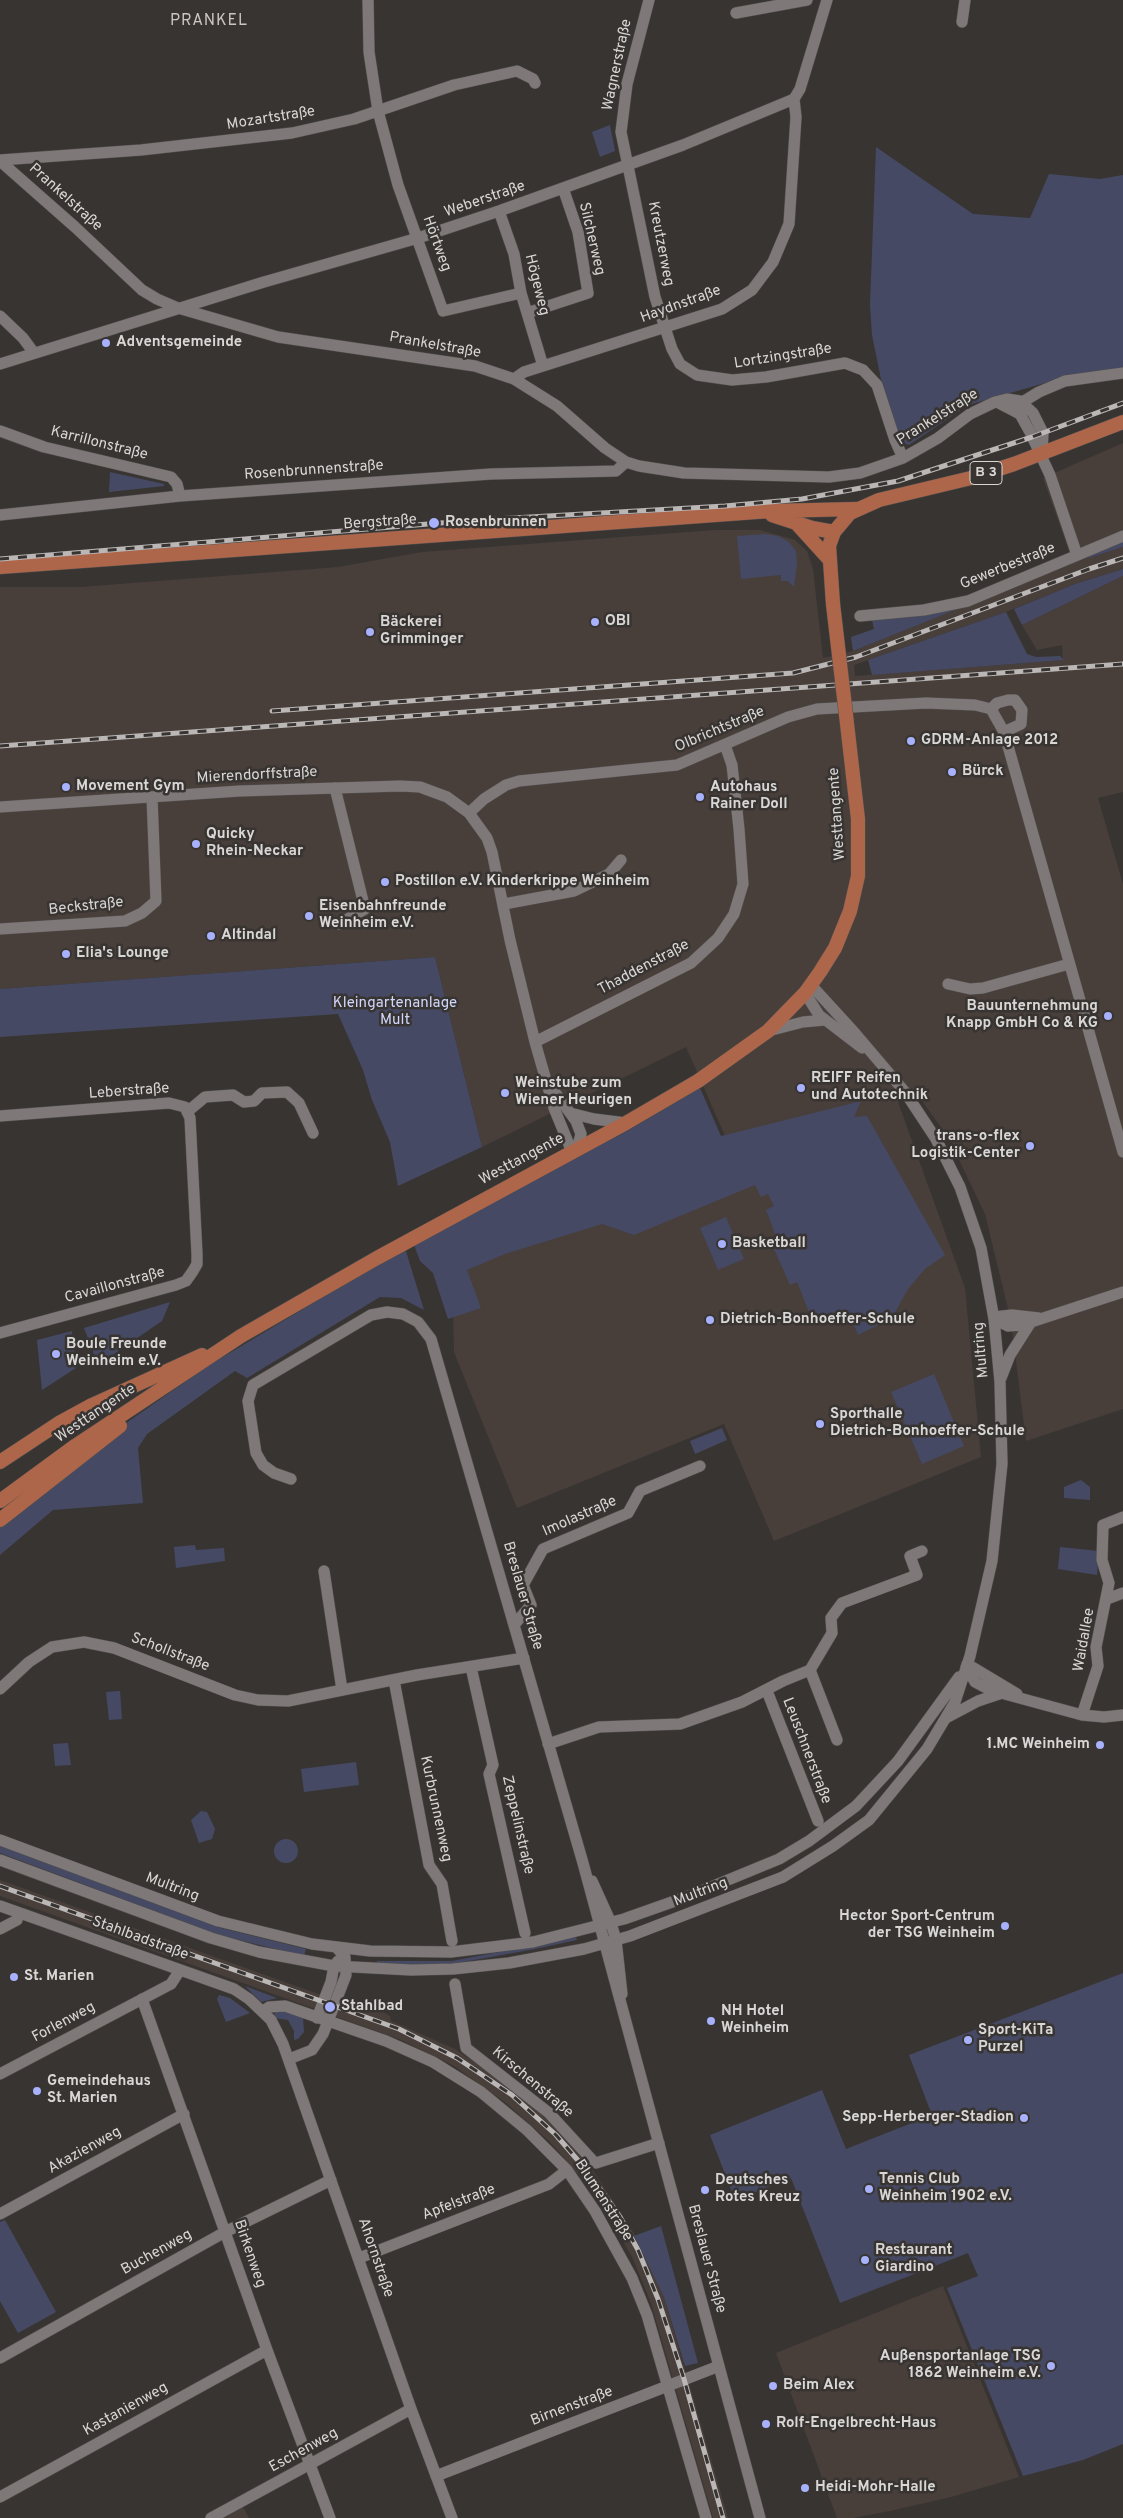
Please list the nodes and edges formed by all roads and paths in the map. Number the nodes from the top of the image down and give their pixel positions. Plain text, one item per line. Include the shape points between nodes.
1 (368, 0) edge
2 (649, 0) edge
3 (807, 0) edge
4 (827, 0) edge
5 (965, 0) edge
6 (736, 14) dead end
7 (962, 22) dead end
8 (535, 84) dead end
9 (794, 99) junction
10 (378, 111) junction
11 (0, 160) edge
12 (629, 166) junction
13 (563, 188) junction
14 (499, 211) junction
15 (418, 238) junction
16 (521, 293) junction
17 (178, 308) junction
18 (527, 313) junction
19 (0, 316) edge
20 (665, 328) junction
21 (34, 353) junction
22 (0, 364) edge
23 (543, 366) junction
24 (1123, 373) edge
25 (514, 379) junction
26 (1017, 405) junction
27 (1123, 422) edge
28 (0, 431) edge
29 (1042, 455) junction
30 (903, 458) junction
31 (626, 462) junction
32 (180, 496) junction
33 (857, 509) junction
34 (803, 511) junction
35 (762, 512) junction
36 (0, 515) edge
37 (796, 523) junction
38 (834, 532) junction
39 (1123, 536) edge
40 (1077, 555) junction
41 (828, 558) junction
42 (0, 568) edge
43 (860, 616) dead end
44 (991, 709) junction
45 (1004, 732) junction
46 (725, 746) junction
47 (335, 788) junction
48 (152, 797) junction
49 (0, 807) edge
50 (469, 813) junction
51 (622, 860) dead end
52 (504, 904) junction
53 (338, 924) dead end
54 (0, 929) edge
55 (1070, 964) junction
56 (948, 984) dead end
57 (808, 989) junction
58 (825, 1020) junction
59 (768, 1031) junction
60 (535, 1042) junction
61 (874, 1058) junction
62 (547, 1082) junction
63 (187, 1112) junction
64 (570, 1113) junction
65 (0, 1116) edge
66 (626, 1123) junction
67 (313, 1133) dead end
68 (574, 1151) junction
69 (1123, 1152) edge
70 (1123, 1292) edge
71 (994, 1318) junction
72 (1035, 1320) junction
73 (0, 1333) edge
74 (241, 1336) junction
75 (1000, 1382) junction
76 (162, 1390) junction
77 (0, 1462) edge
78 (700, 1466) dead end
79 (290, 1479) dead end
80 (0, 1502) edge
81 (1123, 1517) edge
82 (0, 1520) edge
83 (922, 1551) dead end
84 (324, 1571) dead end
85 (1123, 1593) edge
86 (1107, 1599) junction
87 (514, 1625) junction
88 (524, 1658) junction
89 (966, 1665) junction
90 (471, 1667) junction
91 (810, 1670) junction
92 (394, 1680) junction
93 (0, 1688) edge
94 (342, 1690) junction
95 (767, 1690) junction
96 (1002, 1693) junction
97 (1022, 1697) junction
98 (1082, 1715) junction
99 (1123, 1715) edge
100 (946, 1718) junction
101 (837, 1740) dead end
102 (548, 1744) junction
103 (818, 1822) dead end
104 (0, 1840) edge
105 (0, 1860) edge
106 (583, 1862) junction
107 (0, 1906) edge
108 (19, 1913) junction
109 (611, 1922) junction
110 (599, 1926) junction
111 (0, 1929) edge
112 (525, 1933) dead end
113 (616, 1940) junction
114 (452, 1941) dead end
115 (604, 1943) junction
116 (343, 1957) junction
117 (334, 1966) junction
118 (180, 1970) junction
119 (455, 1984) dead end
120 (142, 1999) junction
121 (622, 2008) junction
122 (264, 2012) junction
123 (317, 2018) junction
124 (328, 2021) junction
125 (289, 2059) junction
126 (0, 2074) edge
127 (184, 2114) junction
128 (659, 2143) junction
129 (567, 2170) junction
130 (331, 2180) junction
131 (0, 2214) edge
132 (225, 2232) junction
133 (359, 2258) junction
134 (267, 2350) junction
135 (0, 2358) edge
136 (719, 2366) junction
137 (668, 2386) junction
138 (411, 2409) junction
139 (309, 2465) junction
140 (436, 2476) junction
141 (0, 2497) edge
142 (211, 2518) edge
143 (330, 2518) edge
144 (452, 2518) edge
145 (706, 2518) edge
146 (760, 2518) edge

1 - 10 street, Hörtweg via 369,52
2 - 12 street, Wagnerstraße via 627,84 622,119 621,132
3 - 6 street
4 - 9 street via 800,89
5 - 7 street
8 - 10 street, Mozartstraße via 517,71 454,85
9 - 12 street, Weberstraße
9 - 20 street, Haydnstraße via 796,117 788,224 773,262 752,290 722,309
10 - 11 street, Mozartstraße via 292,133 255,138
10 - 15 street, Hörtweg via 398,185
11 - 17 street, Prankelstraße via 142,290
12 - 13 street, Weberstraße
12 - 20 street, Kreutzerweg via 651,281
13 - 14 street, Weberstraße
13 - 18 street, Silcherweg via 578,232 588,293
14 - 15 street, Weberstraße
14 - 16 street, Högeweg via 514,254
15 - 16 street, Hörtweg via 443,311
15 - 17 street, Weberstraße
16 - 18 street, Högeweg
17 - 21 street, Weberstraße
17 - 25 street, Prankelstraße via 278,337 475,366
18 - 23 street, Högeweg
19 - 21 street
20 - 23 street, Haydnstraße
20 - 30 street, Lortzingstraße via 680,364 697,375 732,380 845,363 863,370 877,385
21 - 22 street, Weberstraße
23 - 25 street, Haydnstraße
24 - 26 street via 1065,381
25 - 31 street, Prankelstraße via 557,406
26 - 29 street
26 - 30 street, Prankelstraße via 995,402 970,414
27 - 29 main road, B 3
28 - 32 street, Karrillonstraße via 44,447 171,477
29 - 33 main road, B 3
29 - 40 street, Gewerbestraße
30 - 31 street, Prankelstraße via 876,469 829,477 684,473
31 - 32 street, Rosenbrunnenstraße via 616,471 491,474
32 - 36 street, Rosenbrunnenstraße
33 - 34 main road, Bergstraße
33 - 38 main road, B 3 via 844,518
34 - 35 main road, Bergstraße
34 - 38 main road
35 - 37 main road, Bergstraße
35 - 42 main road, Bergstraße
37 - 38 main road, Bergstraße
37 - 41 main road
38 - 41 main road
39 - 40 street, Gewerbestraße
40 - 43 street, Gewerbestraße via 968,601 924,610
41 - 57 main road, Westtangente, bridge via 858,819 858,876 850,911 835,948
44 - 45 street
44 - 45 street via 997,704 1015,700 1022,710 1020,724
44 - 46 street, Olbrichtstraße via 975,705 926,703 817,709 788,716
45 - 55 street
46 - 50 street, Olbrichtstraße via 677,766 519,781 484,799
46 - 60 street, Thaddenstraße via 732,765 743,884 734,914 718,938 692,963
47 - 48 street, Mierendorffstraße
47 - 50 street, Mierendorffstraße via 420,787 447,797
47 - 53 street, Mierendorffstraße via 365,909
48 - 49 street, Mierendorffstraße
48 - 54 street, Beckstraße via 156,901 142,913 124,921
50 - 52 street, Mierendorffstraße via 487,838
51 - 52 street via 609,874 584,888
52 - 60 street, Mierendorffstraße
55 - 56 street via 983,988
55 - 69 street
57 - 58 street, Multring via 812,1008
57 - 59 main road, Westtangente
57 - 61 street, Multring via 854,1032
58 - 59 street
58 - 61 street, Multring
59 - 66 main road, Westtangente via 698,1081
60 - 62 street, Mierendorffstraße
61 - 71 street, Multring via 905,1092 936,1140 960,1188 981,1248
62 - 64 street, Mierendorffstraße
62 - 68 street, Mierendorffstraße via 557,1117
63 - 65 street, Leberstraße via 179,1104 169,1103
63 - 67 street, Leberstraße via 206,1097 234,1095 244,1102 254,1101 262,1094 287,1092 300,1103
63 - 73 street, Cavaillonstraße via 190,1118 198,1254 197,1264 186,1281
64 - 66 street
64 - 68 street, Mierendorffstraße via 580,1134
66 - 68 main road, Westtangente
68 - 74 main road, Westtangente
70 - 72 street
71 - 72 street via 1012,1315
71 - 75 street, Multring
72 - 75 street via 1010,1355
74 - 76 main road, Westtangente
74 - 77 main road via 92,1405
75 - 89 street, Multring via 1002,1464 992,1561
76 - 80 main road, Westtangente via 75,1446
76 - 82 main road
78 - 87 street, Imolastraße via 640,1491 628,1513 543,1549 523,1585 531,1606
79 - 87 street, Breslauer Straße via 263,1465 256,1453 248,1400 254,1385 371,1315 403,1314 418,1322 432,1338
81 - 86 street, Waidallee via 1103,1525 1102,1560 1109,1583
83 - 91 street via 910,1556 917,1575 842,1603 831,1618 832,1633
84 - 94 street
85 - 86 street, Waidallee
86 - 98 street, Waidallee via 1096,1647 1098,1666
87 - 88 street, Breslauer Straße
88 - 90 street, Schollstraße
88 - 102 street, Breslauer Straße
89 - 96 street via 975,1682
89 - 97 street via 987,1674
89 - 100 street, Multring via 956,1700
89 - 109 street, Multring via 898,1761 856,1806 822,1833 769,1863 689,1896
90 - 92 street, Schollstraße
90 - 112 street, Zeppelinstraße via 494,1765 489,1774
91 - 95 street, Leuschnerstraße
91 - 101 street
92 - 94 street, Schollstraße
92 - 114 street, Kurbrunnenweg via 429,1865 442,1884
93 - 94 street, Schollstraße via 52,1647 84,1642 114,1648 258,1700 288,1701
95 - 102 street, Leuschnerstraße via 680,1724 599,1727
95 - 103 street, Leuschnerstraße
96 - 97 street
96 - 100 street
97 - 98 street
98 - 99 street
100 - 113 street, Multring via 914,1768 869,1820 835,1845 783,1877
102 - 106 street, Breslauer Straße
104 - 116 street, Multring via 218,1921
105 - 117 street, Multring via 211,1938 259,1952
106 - 109 street, Breslauer Straße
106 - 110 street, Breslauer Straße
107 - 108 street, Stahlbadstraße
108 - 111 street via 17,1920
108 - 118 street, Stahlbadstraße
109 - 110 street, Multring
109 - 113 street, Breslauer Straße
110 - 115 street, Breslauer Straße
110 - 116 street, Multring via 533,1942 476,1950 370,1951
113 - 115 street, Multring
113 - 121 street, Breslauer Straße via 622,1979
115 - 116 street, Multring via 509,1963 453,1969 411,1970
115 - 121 street, Breslauer Straße
116 - 117 street, Multring
116 - 124 street via 343,1984
117 - 123 street
118 - 120 street, Forlenweg via 171,1984
118 - 122 street, Stahlbadstraße via 234,1989
119 - 128 street, Kirschenstraße via 466,2048 549,2113 593,2161 596,2163
120 - 126 street, Forlenweg
120 - 127 street, Birkenweg
121 - 128 street, Breslauer Straße
122 - 123 street, Blumenstraße via 278,2005
122 - 125 street, Ahornstraße via 279,2032
123 - 124 street, Blumenstraße
124 - 125 street via 312,2050
124 - 129 street, Blumenstraße via 433,2062 465,2082 527,2130
125 - 130 street, Ahornstraße
127 - 131 street, Akazienweg
127 - 132 street, Birkenweg
128 - 136 street, Breslauer Straße
129 - 133 street, Apfelstraße via 549,2184
129 - 137 street, Blumenstraße via 595,2210 632,2278 647,2315
130 - 132 street, Buchenweg
130 - 133 street, Ahornstraße
132 - 134 street, Birkenweg
132 - 135 street, Buchenweg
133 - 138 street, Ahornstraße
134 - 139 street, Birkenweg
134 - 141 street, Kastanienweg
136 - 137 street, Birnenstraße
136 - 146 street, Breslauer Straße
137 - 140 street, Birnenstraße
137 - 145 street, Blumenstraße
138 - 139 street, Eschenweg
138 - 140 street, Ahornstraße
139 - 142 street, Eschenweg
139 - 143 street, Birkenweg
140 - 144 street, Ahornstraße

